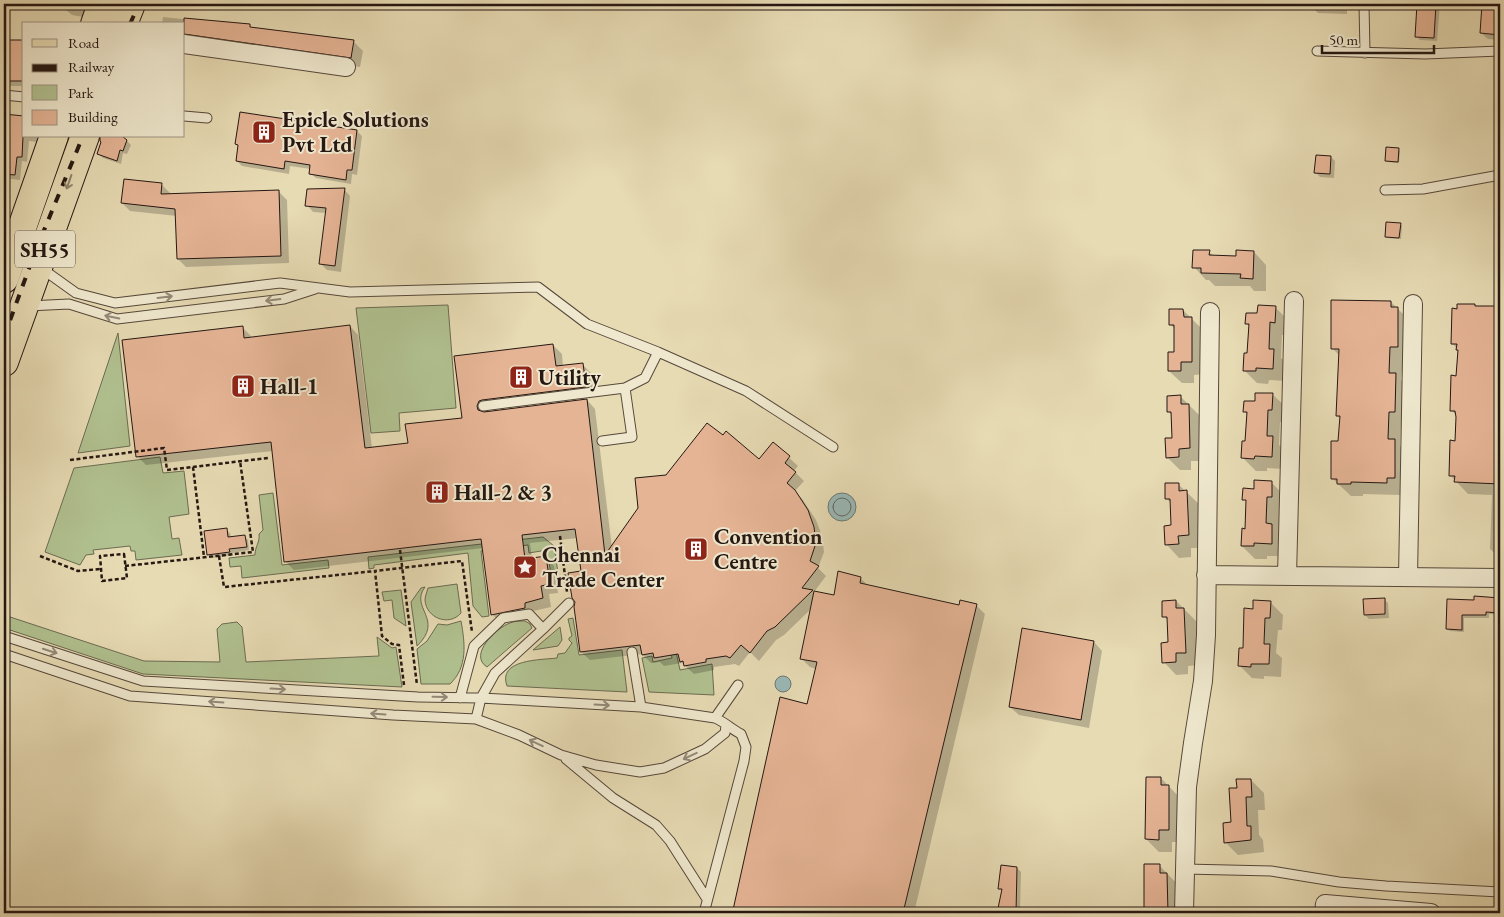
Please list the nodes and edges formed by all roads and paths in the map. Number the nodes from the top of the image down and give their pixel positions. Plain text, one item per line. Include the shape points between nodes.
1 (102, 4) edge
2 (131, 4) edge
3 (1364, 4) edge
4 (96, 22) edge
5 (124, 22) edge
6 (185, 44) edge
7 (1317, 50) dead end
8 (1500, 51) edge
9 (1365, 53) junction
10 (346, 67) dead end
11 (4, 95) edge
12 (22, 97) edge
13 (185, 116) edge
14 (207, 118) dead end
15 (53, 138) edge
16 (84, 138) edge
17 (1500, 175) edge
18 (1385, 190) dead end
19 (39, 267) junction
20 (6, 269) edge
21 (320, 287) junction
22 (1294, 301) dead end
23 (1413, 304) dead end
24 (24, 306) junction
25 (1210, 312) dead end
26 (658, 352) junction
27 (4, 362) edge
28 (625, 388) junction
29 (483, 406) dead end
30 (602, 441) dead end
31 (833, 447) dead end
32 (268, 458) dead end
33 (70, 460) dead end
34 (240, 461) junction
35 (194, 467) junction
36 (560, 536) dead end
37 (400, 550) dead end
38 (40, 556) dead end
39 (220, 556) junction
40 (204, 558) junction
41 (125, 566) junction
42 (101, 568) junction
43 (403, 569) junction
44 (375, 571) junction
45 (1206, 575) junction
46 (1287, 576) junction
47 (1408, 577) junction
48 (1500, 578) edge
49 (569, 603) joint
50 (543, 629) junction
51 (4, 636) edge
52 (474, 646) junction
53 (632, 652) dead end
54 (4, 654) edge
55 (738, 685) dead end
56 (405, 696) junction
57 (418, 697) junction
58 (460, 698) junction
59 (481, 698) junction
60 (641, 707) junction
61 (476, 718) junction
62 (715, 718) junction
63 (726, 726) junction
64 (561, 755) junction
65 (1185, 869) junction
66 (1500, 892) edge
67 (707, 898) junction
68 (1406, 912) edge
69 (704, 913) edge
70 (1184, 913) edge
71 (1324, 913) edge
72 (1431, 913) edge

1 - 4 main road
2 - 5 main road
3 - 9 lane
6 - 10 street
7 - 9 lane
8 - 9 lane
11 - 12 lane
13 - 14 lane
15 - 20 main road, SH55
16 -> 19 main road, SH55
17 - 18 lane via 1423,189
19 -> 21 lane via 76,293 115,303 280,283
19 - 24 main road, SH55
21 -> 24 lane via 284,298 117,319 69,304
21 - 26 lane via 350,292 538,286 587,324
22 - 46 street
23 - 47 street
24 - 27 main road, SH55
25 - 45 street
26 - 28 lane via 645,378
26 - 31 lane via 746,391
28 - 29 lane
28 - 30 lane via 632,437
32 - 34 path
33 - 35 path via 164,448 167,470
34 - 35 path
34 - 39 path via 253,552
35 - 40 path
36 - 49 path
37 - 43 path
38 - 42 path via 78,570
39 - 40 path
39 - 44 path via 224,587
40 - 41 path
41 - 42 path via 124,554 100,556
41 - 42 path via 127,578 102,581
43 - 44 path
43 - 52 path via 462,561
43 - 57 path
44 - 56 path via 382,636 399,645
45 - 46 street
45 - 65 street via 1205,655 1187,787
46 - 47 street
47 - 48 street
49 - 50 lane
50 - 52 lane via 529,614 504,618
50 - 59 lane via 495,673
51 -> 56 lane via 143,681
52 - 58 lane
53 - 60 lane
61 -> 54 lane via 130,696
55 - 62 lane
56 - 57 lane
57 -> 58 lane
58 - 59 lane
59 -> 60 lane
59 - 61 lane
60 - 62 lane
64 -> 61 lane
62 - 63 lane
63 -> 64 lane via 725,734 712,744 664,768 640,772
63 - 67 lane via 741,734 746,747
64 - 67 lane via 613,798 656,825 670,840
65 - 66 lane via 1271,871 1339,882
65 - 70 street
67 - 69 lane
68 - 71 street via 1325,904
68 - 72 street

